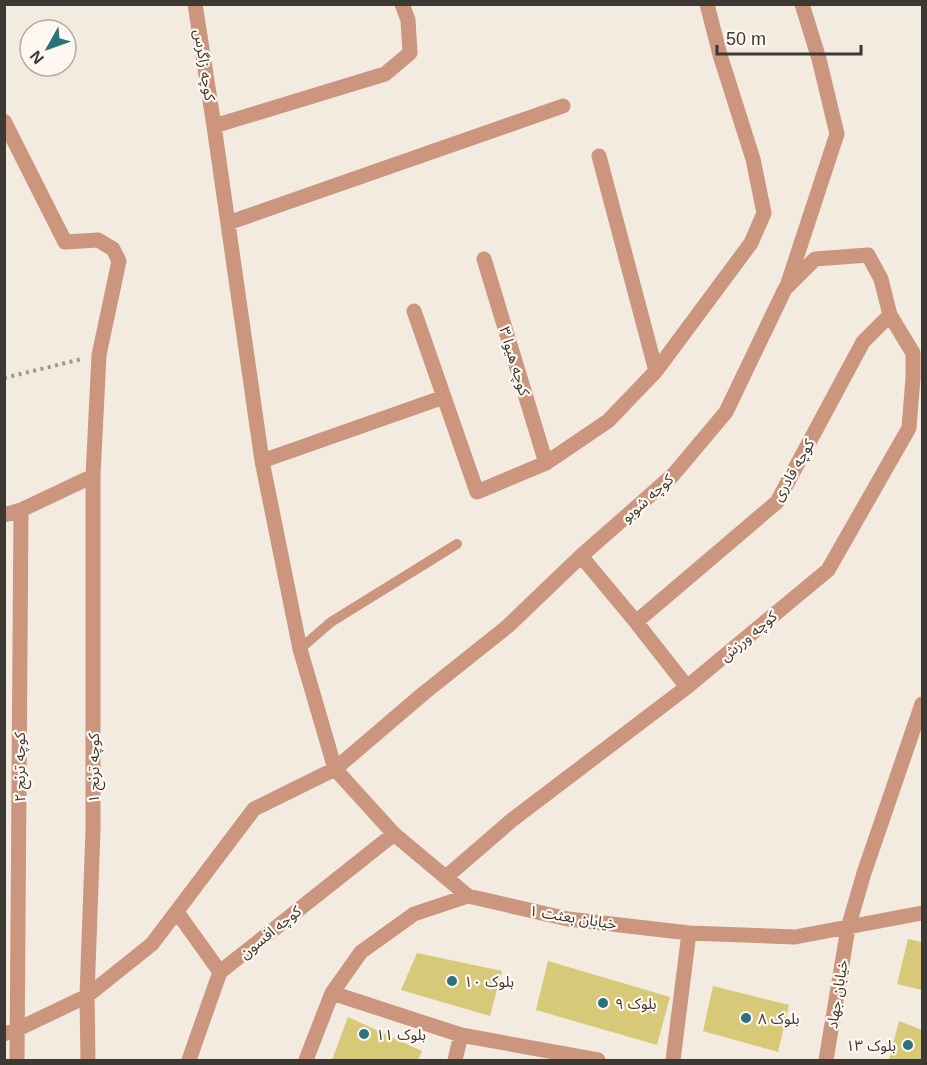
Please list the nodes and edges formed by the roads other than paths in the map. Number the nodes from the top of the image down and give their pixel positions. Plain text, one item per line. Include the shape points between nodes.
1 (195, 4) edge
2 (402, 4) edge
3 (707, 4) edge
4 (802, 4) edge
5 (563, 106) dead end
6 (4, 121) edge
7 (214, 126) junction
8 (599, 156) dead end
9 (228, 223) junction
10 (484, 259) dead end
11 (785, 289) junction
12 (414, 311) dead end
13 (890, 315) junction
14 (656, 371) junction
15 (444, 397) junction
16 (916, 428) edge
17 (262, 461) junction
18 (546, 462) junction
19 (93, 476) junction
20 (21, 510) junction
21 (4, 515) edge
22 (457, 544) dead end
23 (581, 556) junction
24 (636, 622) junction
25 (300, 649) junction
26 (687, 687) junction
27 (922, 704) edge
28 (334, 768) junction
29 (394, 834) junction
30 (446, 878) junction
31 (468, 896) junction
32 (177, 912) junction
33 (922, 913) edge
34 (848, 928) junction
35 (689, 933) junction
36 (220, 972) junction
37 (332, 993) junction
38 (87, 996) junction
39 (10, 1032) edge
40 (461, 1035) junction
41 (17, 1060) edge
42 (88, 1060) edge
43 (189, 1060) edge
44 (306, 1060) edge
45 (455, 1060) edge
46 (598, 1060) edge
47 (673, 1060) edge
48 (826, 1060) edge

1 - 7 street, کوچه زاگرس
2 - 7 street via 408,20 410,53 385,74
3 - 14 street via 753,159 764,213 751,243
4 - 11 street via 837,134
5 - 9 street
6 - 19 street, کوچه ترنج ۱ via 65,242 98,240 113,249 119,261 99,355
7 - 9 street, کوچه زاگرس
8 - 14 street
9 - 17 street, کوچه زاگرس
10 - 18 street, کوچه هیوا ۳
11 - 13 street, کوچه شوبو via 815,259 868,255 881,279
11 - 23 street, کوچه شوبو via 726,412 673,475
12 - 15 street
13 - 16 street, کوچه ورزش via 913,353
13 - 24 street, کوچه قادری via 863,342 777,502
14 - 18 street via 608,421
15 - 17 street
15 - 18 street via 477,492
16 - 26 street, کوچه ورزش via 828,570
17 - 25 street, کوچه زاگرس
19 - 20 street
19 - 38 street, کوچه ترنج ۱ via 93,830
20 - 21 street
20 - 39 street, کوچه ترنج ۲
22 - 25 lane via 331,622
23 - 24 street
23 - 28 street, کوچه شوبو via 508,626
24 - 26 street
25 - 28 street, کوچه زاگرس
26 - 30 street, کوچه ورزش via 512,820
27 - 34 street, خیابان جهاد
28 - 29 street
28 - 32 street, کوچه شوبو via 254,809
29 - 30 street
29 - 36 street, کوچه افسون
30 - 31 street
31 - 35 street, خیابان بعثت ۱ via 568,919
31 - 37 street via 414,914 370,945
32 - 36 street
32 - 38 street, کوچه شوبو via 152,944
33 - 34 street, خیابان بعثت ۱
34 - 35 street, خیابان بعثت ۱ via 795,937
34 - 48 street, خیابان جهاد
35 - 47 street
36 - 43 street
37 - 40 street
37 - 44 street
38 - 39 street, کوچه شوبو
38 - 42 street, کوچه ترنج ۱
39 - 41 street, کوچه ترنج ۲
40 - 45 street
40 - 46 street

